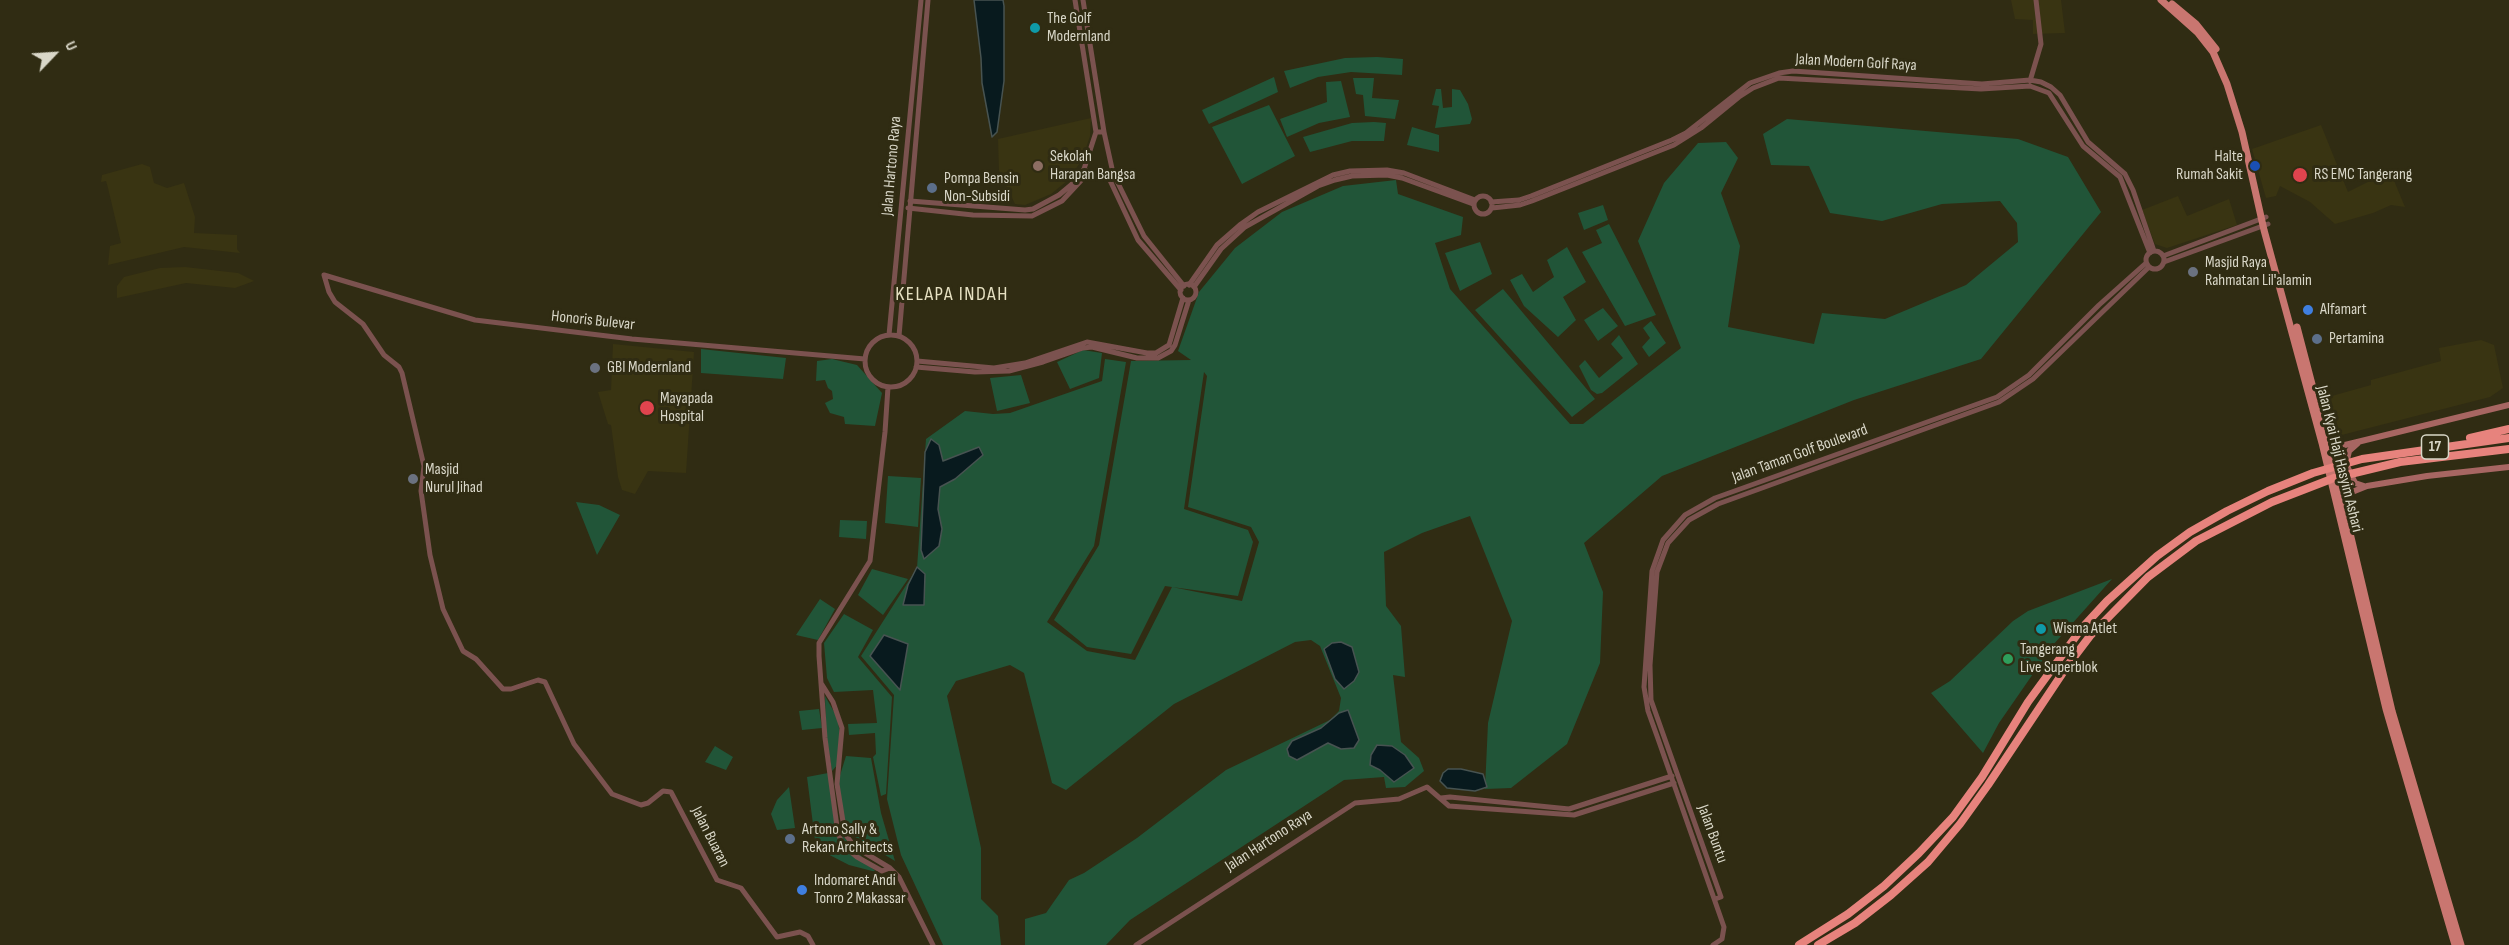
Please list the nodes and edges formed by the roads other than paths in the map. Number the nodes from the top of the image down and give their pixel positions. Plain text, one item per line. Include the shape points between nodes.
1 (921, 0) edge
2 (928, 0) edge
3 (1075, 0) edge
4 (1083, 0) edge
5 (2036, 0) edge
6 (2161, 0) edge
7 (2167, 0) edge
8 (2030, 83) junction
9 (1096, 132) junction
10 (1104, 132) junction
11 (1087, 170) junction
12 (1110, 173) junction
13 (910, 201) junction
14 (1474, 202) junction
15 (1492, 205) junction
16 (908, 208) junction
17 (2265, 221) junction
18 (2152, 252) junction
19 (2164, 259) junction
20 (2147, 265) junction
21 (1187, 287) junction
22 (1186, 299) junction
23 (889, 335) junction
24 (899, 336) junction
25 (2302, 354) junction
26 (865, 359) junction
27 (917, 364) junction
28 (888, 387) junction
29 (2509, 405) edge
30 (2509, 429) edge
31 (2509, 438) edge
32 (2359, 442) junction
33 (2328, 443) junction
34 (2428, 448) junction
35 (2509, 449) edge
36 (2509, 454) edge
37 (2428, 459) junction
38 (2509, 467) edge
39 (2367, 486) junction
40 (2342, 499) junction
41 (821, 683) junction
42 (582, 755) joint
43 (833, 774) junction
44 (1674, 775) junction
45 (1676, 782) junction
46 (1441, 798) junction
47 (1518, 803) junction
48 (1518, 811) junction
49 (813, 945) edge
50 (933, 945) edge
51 (1136, 945) edge
52 (1713, 945) edge
53 (1799, 945) edge
54 (1818, 945) edge
55 (2455, 945) edge
56 (2461, 945) edge

1 - 23 street, Jalan Hartono Raya
2 - 13 street, Jalan Hartono Raya
3 - 9 street
4 - 10 street
5 - 8 street via 2041,44
6 - 17 main road, Jalan Kyai Haji Hasyim Ashari via 2198,33 2217,59 2242,132
7 - 17 main road, Jalan Kyai Haji Hasyim Ashari via 2204,32 2225,66
8 - 15 street, Jalan Modern Golf Raya via 1779,73 1750,83 1672,140 1531,196
8 - 18 street via 2049,93 2083,146 2120,177
9 - 10 street
9 - 11 street
10 - 12 street
11 - 12 street
11 - 13 street, Jalan Hartono Raya via 1059,195 1033,209
11 - 16 street, Jalan Hartono Raya via 1062,201 1032,216
12 - 21 street via 1138,240
13 - 16 street, Jalan Hartono Raya
14 - 15 street via 1483,196
14 - 15 street via 1480,214 1487,214
14 - 21 street via 1387,175 1335,180 1245,227
16 - 24 street, Jalan Hartono Raya
17 - 19 street
17 - 25 main road, Jalan Kyai Haji Hasyim Ashari
18 - 19 street
18 - 20 street
19 - 20 street via 2159,269
20 - 44 street, Jalan Taman Golf Boulevard via 2033,379 1999,402 1729,496 1701,511 1677,532 1668,543 1657,572 1650,686 1653,709
21 - 22 street
21 - 22 street via 1195,296
22 - 27 street via 1169,345 1156,353 1093,342 1025,363 994,368
23 - 24 street
23 - 26 street via 870,345
24 - 27 street via 912,346
25 - 33 main road, Jalan Kyai Haji Hasyim Ashari
25 - 55 main road, Jalan Kyai Haji Hasyim Ashari via 2379,683
26 - 28 street via 871,378
26 - 42 street, Honoris Bulevar via 632,339 475,320 324,275 335,302 363,324 402,373 424,466 421,491 430,555 443,609 461,648 503,689 538,680 545,682
27 - 28 street via 908,381
28 - 41 street via 872,553 866,569 819,642
29 - 32 main road
30 - 34 highway
31 - 34 highway, 17
32 - 33 main road via 2339,446
32 - 39 main road via 2349,451 2346,464 2355,483
33 - 40 main road, Jalan Kyai Haji Hasyim Ashari
34 - 53 highway, 17 via 2362,459 2268,491 2190,532 2141,570 2088,621 2060,656 1982,777 1920,854 1857,907
35 - 37 highway, 17
36 - 37 highway
37 - 54 highway, 17 via 2316,484 2196,541 2164,564 2090,636 1988,786 1928,862 1891,896
38 - 39 main road
39 - 40 main road
40 - 56 main road, Jalan Kyai Haji Hasyim Ashari via 2392,711
41 - 43 street
41 - 43 street via 840,719 841,742
42 - 49 street, Jalan Buaran via 615,796 641,805 663,791 671,792 714,877 741,888 775,936 800,932
43 - 50 street via 836,824 844,846 882,871 890,868 906,888
44 - 45 street, Jalan Buntu
44 - 47 street via 1573,808
45 - 48 street via 1574,815
45 - 52 street, Jalan Buntu via 1718,898 1724,927 1722,939
46 - 47 street
46 - 48 street via 1449,806
46 - 51 street, Jalan Hartono Raya via 1427,787 1399,799 1346,807
47 - 48 street

